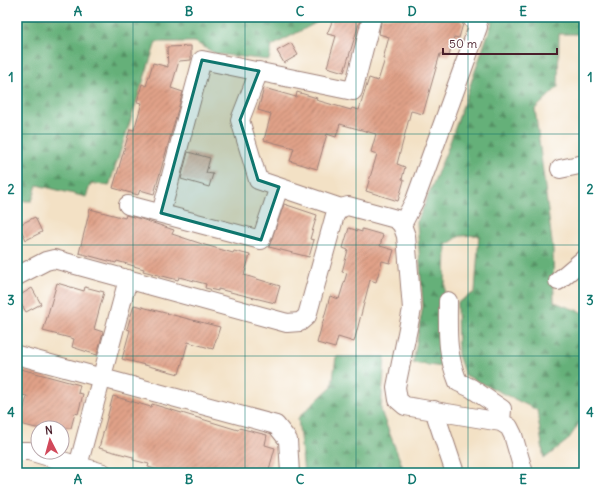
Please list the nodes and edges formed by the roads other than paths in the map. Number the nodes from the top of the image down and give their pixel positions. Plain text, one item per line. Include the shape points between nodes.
1 (372, 17) edge
2 (471, 17) edge
3 (259, 71) junction
4 (584, 164) edge
5 (560, 169) dead end
6 (279, 187) junction
7 (128, 205) dead end
8 (341, 208) junction
9 (161, 214) junction
10 (402, 225) junction
11 (584, 259) edge
12 (17, 276) edge
13 (128, 279) junction
14 (558, 281) dead end
15 (448, 301) dead end
16 (17, 355) edge
17 (102, 378) junction
18 (434, 410) junction
19 (501, 422) junction
20 (17, 451) edge
21 (78, 466) junction
22 (103, 473) edge
23 (290, 473) edge
24 (455, 473) edge
25 (524, 473) edge

1 - 3 street via 353,91
2 - 10 street via 478,28 415,200
3 - 6 street via 240,120 258,180
3 - 9 street via 202,60
4 - 5 street
6 - 8 street
6 - 9 street via 261,240
7 - 9 street
8 - 10 street via 348,206 396,220
8 - 13 street via 335,215 307,316 300,322 287,323
10 - 18 street via 406,236 412,309 396,387 398,400 405,406
11 - 14 street
12 - 13 street via 54,259
13 - 17 street
15 - 19 street via 448,348 458,382 502,409
16 - 17 street
17 - 21 street
17 - 23 street via 276,425 288,440
18 - 19 street
18 - 24 street
19 - 25 street via 509,427 513,435
20 - 21 street via 29,451
21 - 22 street

